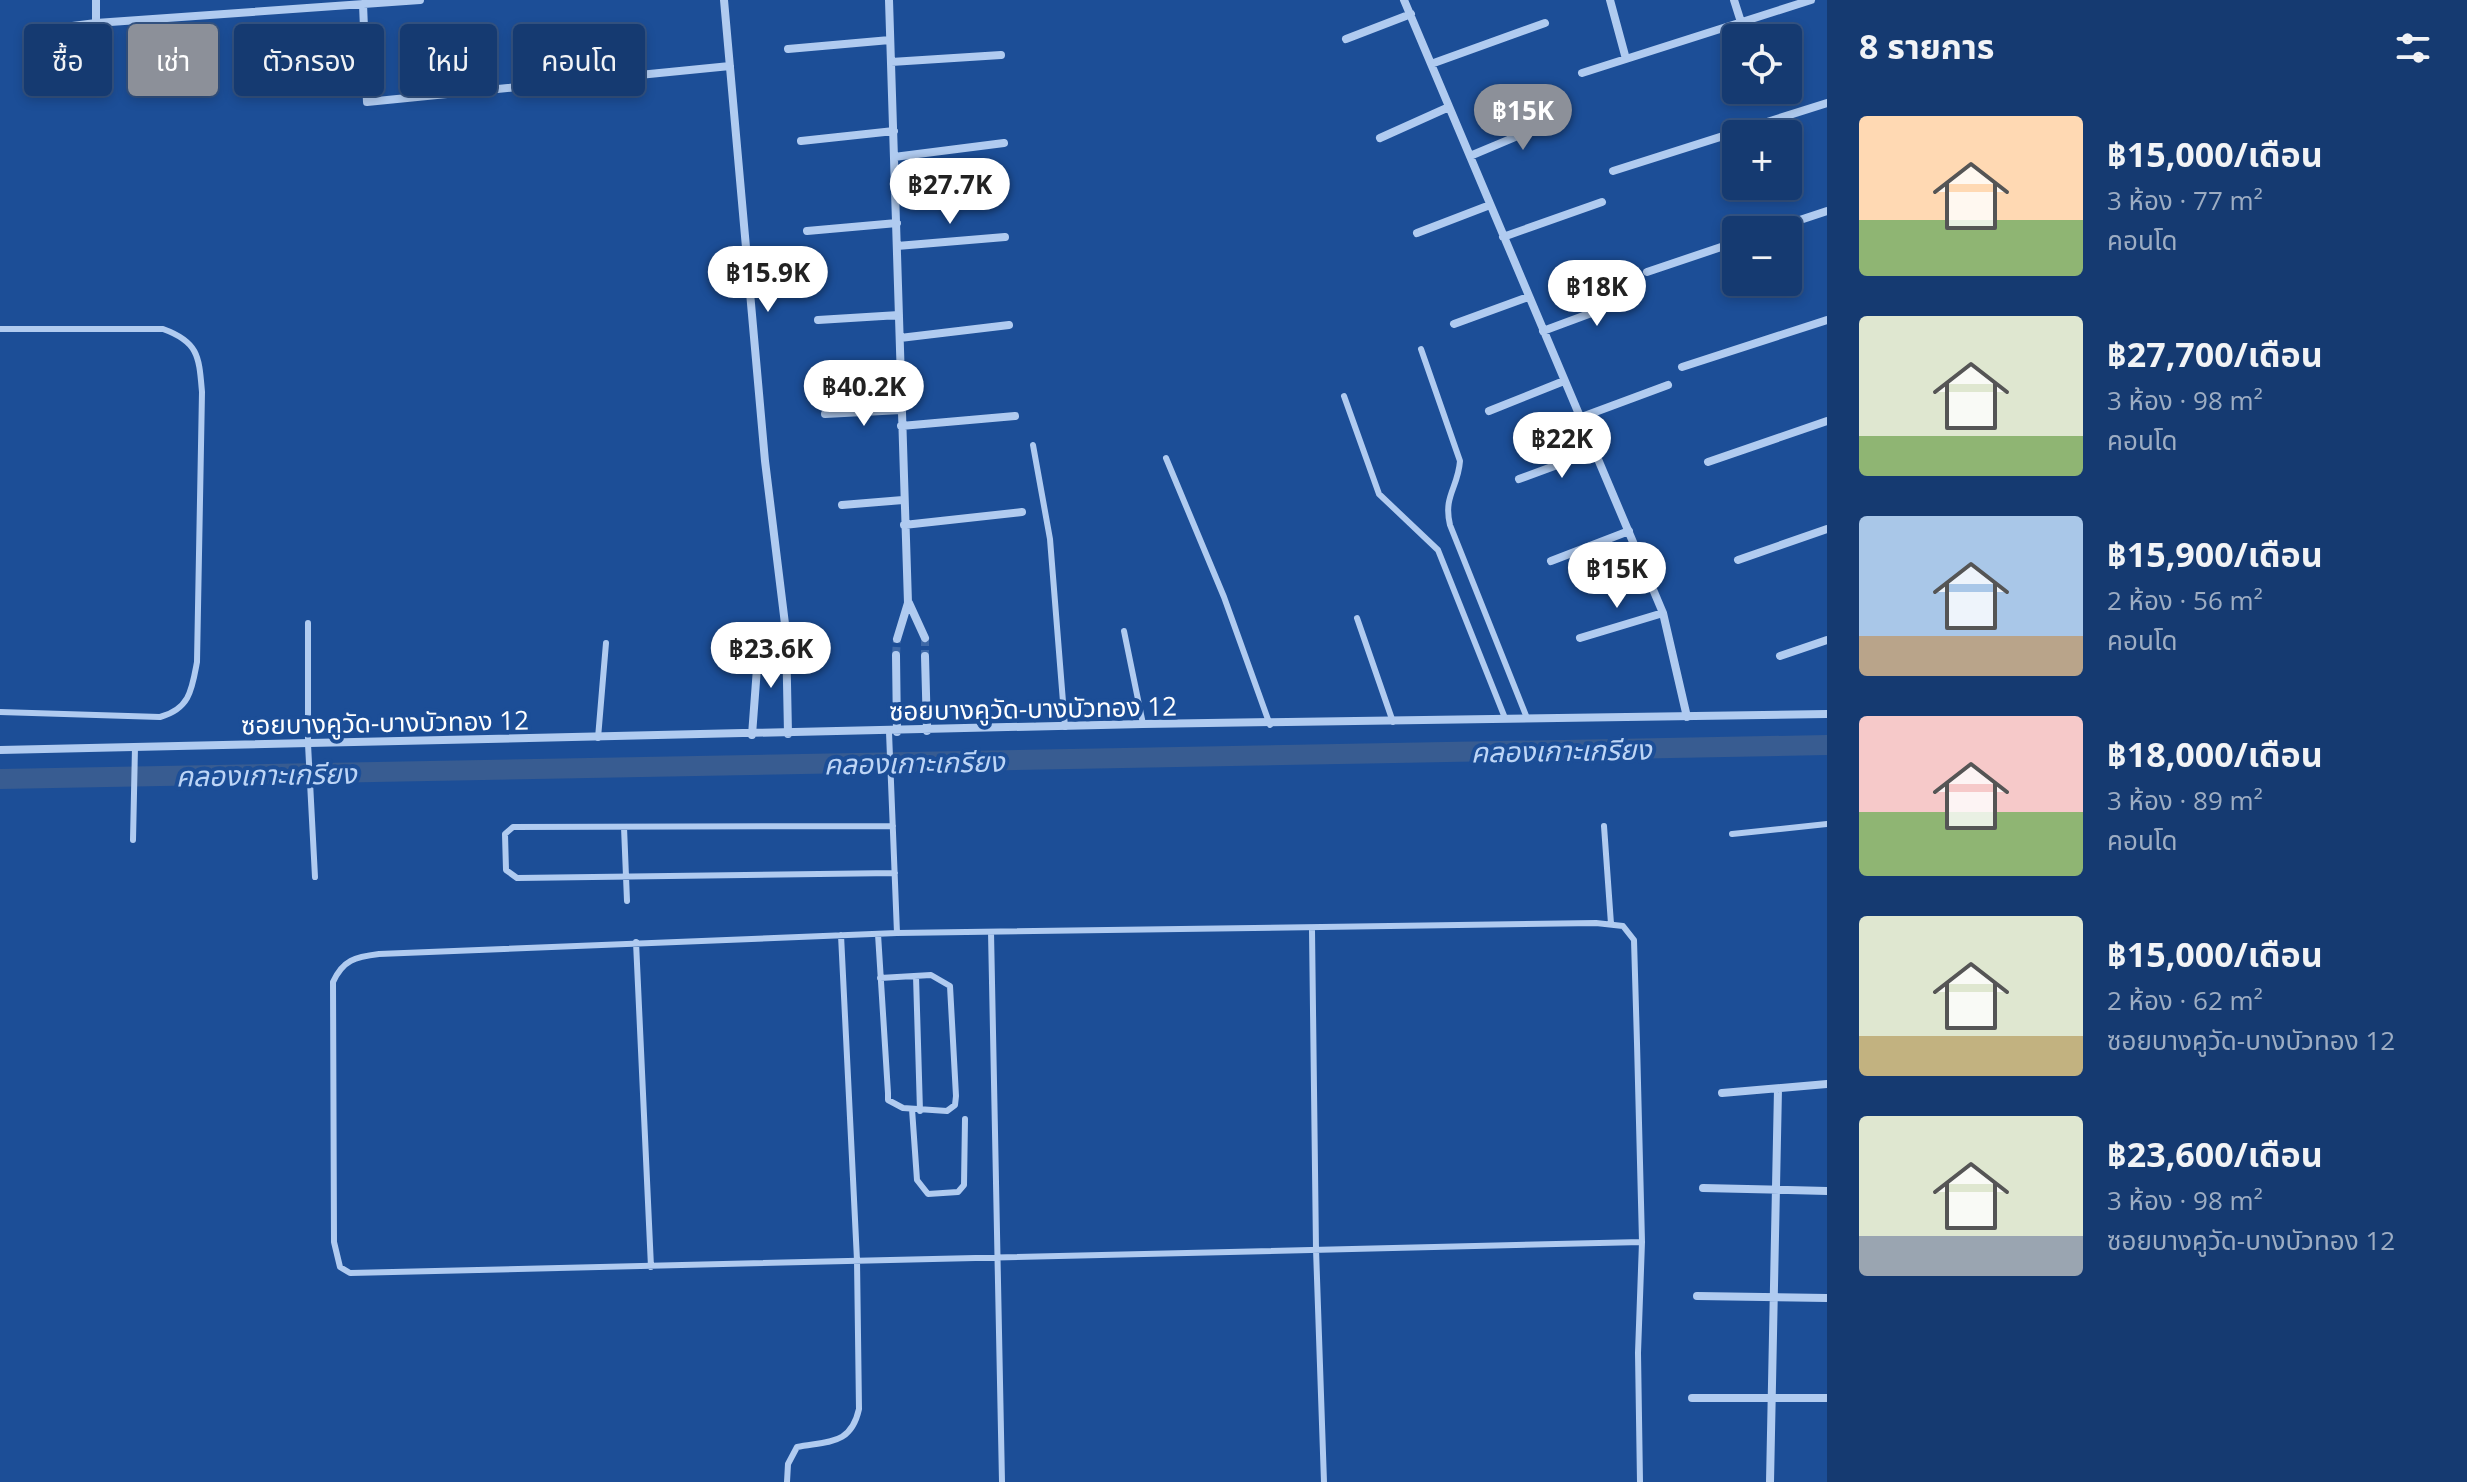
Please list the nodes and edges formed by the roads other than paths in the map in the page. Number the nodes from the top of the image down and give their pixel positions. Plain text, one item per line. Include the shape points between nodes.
1 (96, 0) edge
2 (420, 0) edge
3 (724, 0) edge
4 (889, 0) edge
5 (1404, 0) edge
6 (1610, 0) edge
7 (1734, 0) edge
8 (1811, 0) edge
9 (363, 4) junction
10 (1411, 14) junction
11 (1741, 22) junction
12 (96, 23) junction
13 (1545, 23) dead end
14 (88, 24) edge
15 (1346, 39) dead end
16 (890, 40) junction
17 (788, 49) dead end
18 (1001, 55) dead end
19 (1626, 59) junction
20 (891, 62) junction
21 (1431, 64) junction
22 (730, 66) junction
23 (1582, 73) dead end
24 (1827, 103) edge
25 (1449, 107) junction
26 (1563, 117) dead end
27 (894, 131) junction
28 (1380, 138) dead end
29 (801, 141) dead end
30 (1004, 143) dead end
31 (1470, 156) junction
32 (894, 157) junction
33 (1613, 171) dead end
34 (1602, 202) dead end
35 (1490, 205) junction
36 (1827, 211) edge
37 (1802, 219) edge
38 (897, 223) junction
39 (807, 231) dead end
40 (1417, 233) dead end
41 (1005, 237) dead end
42 (1503, 237) junction
43 (897, 246) junction
44 (1722, 247) edge
45 (1647, 272) dead end
46 (1640, 295) dead end
47 (1528, 297) junction
48 (899, 315) junction
49 (818, 320) dead end
50 (1827, 320) edge
51 (1454, 324) dead end
52 (1009, 325) dead end
53 (0, 329) edge
54 (1543, 331) junction
55 (900, 338) junction
56 (1421, 349) dead end
57 (1682, 367) dead end
58 (1564, 381) junction
59 (1668, 385) dead end
60 (1344, 396) dead end
61 (901, 410) junction
62 (1489, 411) dead end
63 (825, 414) dead end
64 (1015, 416) dead end
65 (1579, 418) junction
66 (1827, 421) edge
67 (901, 426) junction
68 (1033, 445) dead end
69 (1595, 451) junction
70 (1166, 458) dead end
71 (1708, 462) dead end
72 (1519, 479) dead end
73 (903, 500) junction
74 (842, 505) dead end
75 (1022, 512) dead end
76 (904, 525) junction
77 (1827, 529) edge
78 (1629, 531) junction
79 (1738, 560) dead end
80 (1551, 561) dead end
81 (908, 603) junction
82 (1663, 613) junction
83 (1357, 618) dead end
84 (308, 623) dead end
85 (1124, 631) dead end
86 (786, 632) junction
87 (925, 638) tunnel mouth
88 (1580, 638) dead end
89 (897, 639) tunnel mouth
90 (1827, 640) edge
91 (606, 643) dead end
92 (896, 655) tunnel mouth
93 (925, 656) tunnel mouth
94 (1780, 656) dead end
95 (0, 712) edge
96 (1827, 714) edge
97 (1687, 717) junction
98 (1505, 718) junction
99 (1527, 718) junction
100 (1393, 722) junction
101 (1143, 724) junction
102 (1270, 725) junction
103 (1065, 727) junction
104 (927, 731) junction
105 (893, 732) junction
106 (788, 734) junction
107 (752, 735) junction
108 (598, 738) junction
109 (308, 744) junction
110 (135, 747) junction
111 (0, 750) edge
112 (1827, 824) edge
113 (893, 826) junction
114 (1604, 826) dead end
115 (624, 827) junction
116 (1732, 834) dead end
117 (133, 840) dead end
118 (895, 873) junction
119 (626, 875) junction
120 (315, 877) dead end
121 (627, 901) dead end
122 (1611, 924) junction
123 (1312, 930) junction
124 (991, 932) junction
125 (897, 933) junction
126 (878, 934) junction
127 (841, 935) junction
128 (636, 942) junction
129 (916, 976) junction
130 (880, 978) junction
131 (1827, 1084) edge
132 (1778, 1089) junction
133 (1722, 1093) dead end
134 (916, 1110) junction
135 (965, 1119) dead end
136 (1703, 1188) dead end
137 (1774, 1191) junction
138 (1827, 1191) edge
139 (1642, 1242) junction
140 (1316, 1249) junction
141 (998, 1256) junction
142 (857, 1260) junction
143 (651, 1267) junction
144 (1697, 1296) dead end
145 (1772, 1297) junction
146 (1827, 1298) edge
147 (1692, 1398) dead end
148 (1771, 1398) junction
149 (1827, 1398) edge
150 (787, 1482) edge
151 (1002, 1482) edge
152 (1324, 1482) edge
153 (1640, 1482) edge
154 (1770, 1482) edge

1 - 12 street
2 - 9 street
3 - 22 street
4 - 16 street
5 - 10 street
6 - 19 street
7 - 11 street
8 - 11 street
9 - 12 street
9 - 22 street via 367,102
10 - 15 street
10 - 21 street
11 - 19 street
12 - 14 street
13 - 21 street
16 - 17 street
16 - 20 street
18 - 20 street
19 - 23 street
20 - 27 street
21 - 25 street
22 - 86 street via 765,461
24 - 33 street
25 - 28 street
25 - 31 street
26 - 31 street
27 - 29 street
27 - 32 street
30 - 32 street
31 - 35 street
32 - 38 street
34 - 42 street
35 - 40 street
35 - 42 street
36 - 37 street
38 - 39 street
38 - 43 street
41 - 43 street
42 - 47 street
43 - 48 street
44 - 45 street
46 - 54 street
47 - 51 street
47 - 54 street
48 - 49 street
48 - 55 street
50 - 57 street
52 - 55 street
53 - 95 lane via 163,329 192,345 202,392 197,662 185,705 160,717
54 - 58 street
55 - 61 street
56 - 99 lane via 1460,461 1448,495 1450,525
58 - 62 street
58 - 65 street
59 - 65 street
60 - 98 lane via 1379,494 1438,550
61 - 63 street
61 - 67 street
64 - 67 street
65 - 69 street
66 - 71 street
67 - 73 street
68 - 103 lane via 1050,539
69 - 72 street
69 - 78 street
70 - 102 lane
73 - 74 street
73 - 76 street
75 - 76 street
76 - 81 street
77 - 79 street
78 - 80 street
78 - 82 street
81 - 87 street
81 - 89 street
82 - 88 street
82 - 97 street
83 - 100 lane
84 - 109 lane
85 - 101 lane
86 - 106 street
86 - 107 street via 757,668
90 - 94 street
91 - 108 lane
92 - 105 street
93 - 104 street
96 - 97 street, ซอยบางคูวัด-บางบัวทอง 12
97 - 99 street, ซอยบางคูวัด-บางบัวทอง 12
98 - 99 street, ซอยบางคูวัด-บางบัวทอง 12
98 - 100 street, ซอยบางคูวัด-บางบัวทอง 12
100 - 102 street, ซอยบางคูวัด-บางบัวทอง 12
101 - 102 street, ซอยบางคูวัด-บางบัวทอง 12
101 - 103 street, ซอยบางคูวัด-บางบัวทอง 12
103 - 104 street, ซอยบางคูวัด-บางบัวทอง 12
104 - 105 street, ซอยบางคูวัด-บางบัวทอง 12
105 - 106 street, ซอยบางคูวัด-บางบัวทอง 12
105 - 113 lane
106 - 107 street, ซอยบางคูวัด-บางบัวทอง 12
107 - 108 street, ซอยบางคูวัด-บางบัวทอง 12
108 - 109 street, ซอยบางคูวัด-บางบัวทอง 12
109 - 110 street, ซอยบางคูวัด-บางบัวทอง 12
109 - 120 lane
110 - 111 street, ซอยบางคูวัด-บางบัวทอง 12
110 - 117 lane
112 - 116 lane
113 - 115 lane
113 - 118 lane
114 - 122 lane
115 - 119 lane
115 - 119 lane via 513,827 505,834 506,870 517,878
118 - 119 lane
118 - 125 lane
119 - 121 lane
122 - 123 lane
122 - 139 lane via 1623,926 1634,940
123 - 124 lane
123 - 140 lane
124 - 125 lane
124 - 141 lane
125 - 126 lane
126 - 127 lane
126 - 130 lane
127 - 128 lane
127 - 142 lane
128 - 143 lane
128 - 143 lane via 379,954 340,966 332,998 334,1242 340,1267 350,1273
129 - 130 lane
129 - 134 lane
129 - 134 lane via 941,979 953,991 956,1081 955,1105 937,1113
130 - 134 lane via 888,1100
131 - 132 street
132 - 133 street
132 - 137 street
134 - 135 lane via 917,1180 928,1194 958,1192 964,1185
136 - 137 street
137 - 138 street
137 - 145 street
139 - 140 lane
139 - 153 lane
140 - 141 lane
140 - 152 lane
141 - 142 lane
141 - 151 lane
142 - 143 lane
142 - 150 lane via 855,1425 847,1436 797,1447
144 - 145 street
145 - 146 street
145 - 148 street
147 - 148 street
148 - 149 street
148 - 154 street

